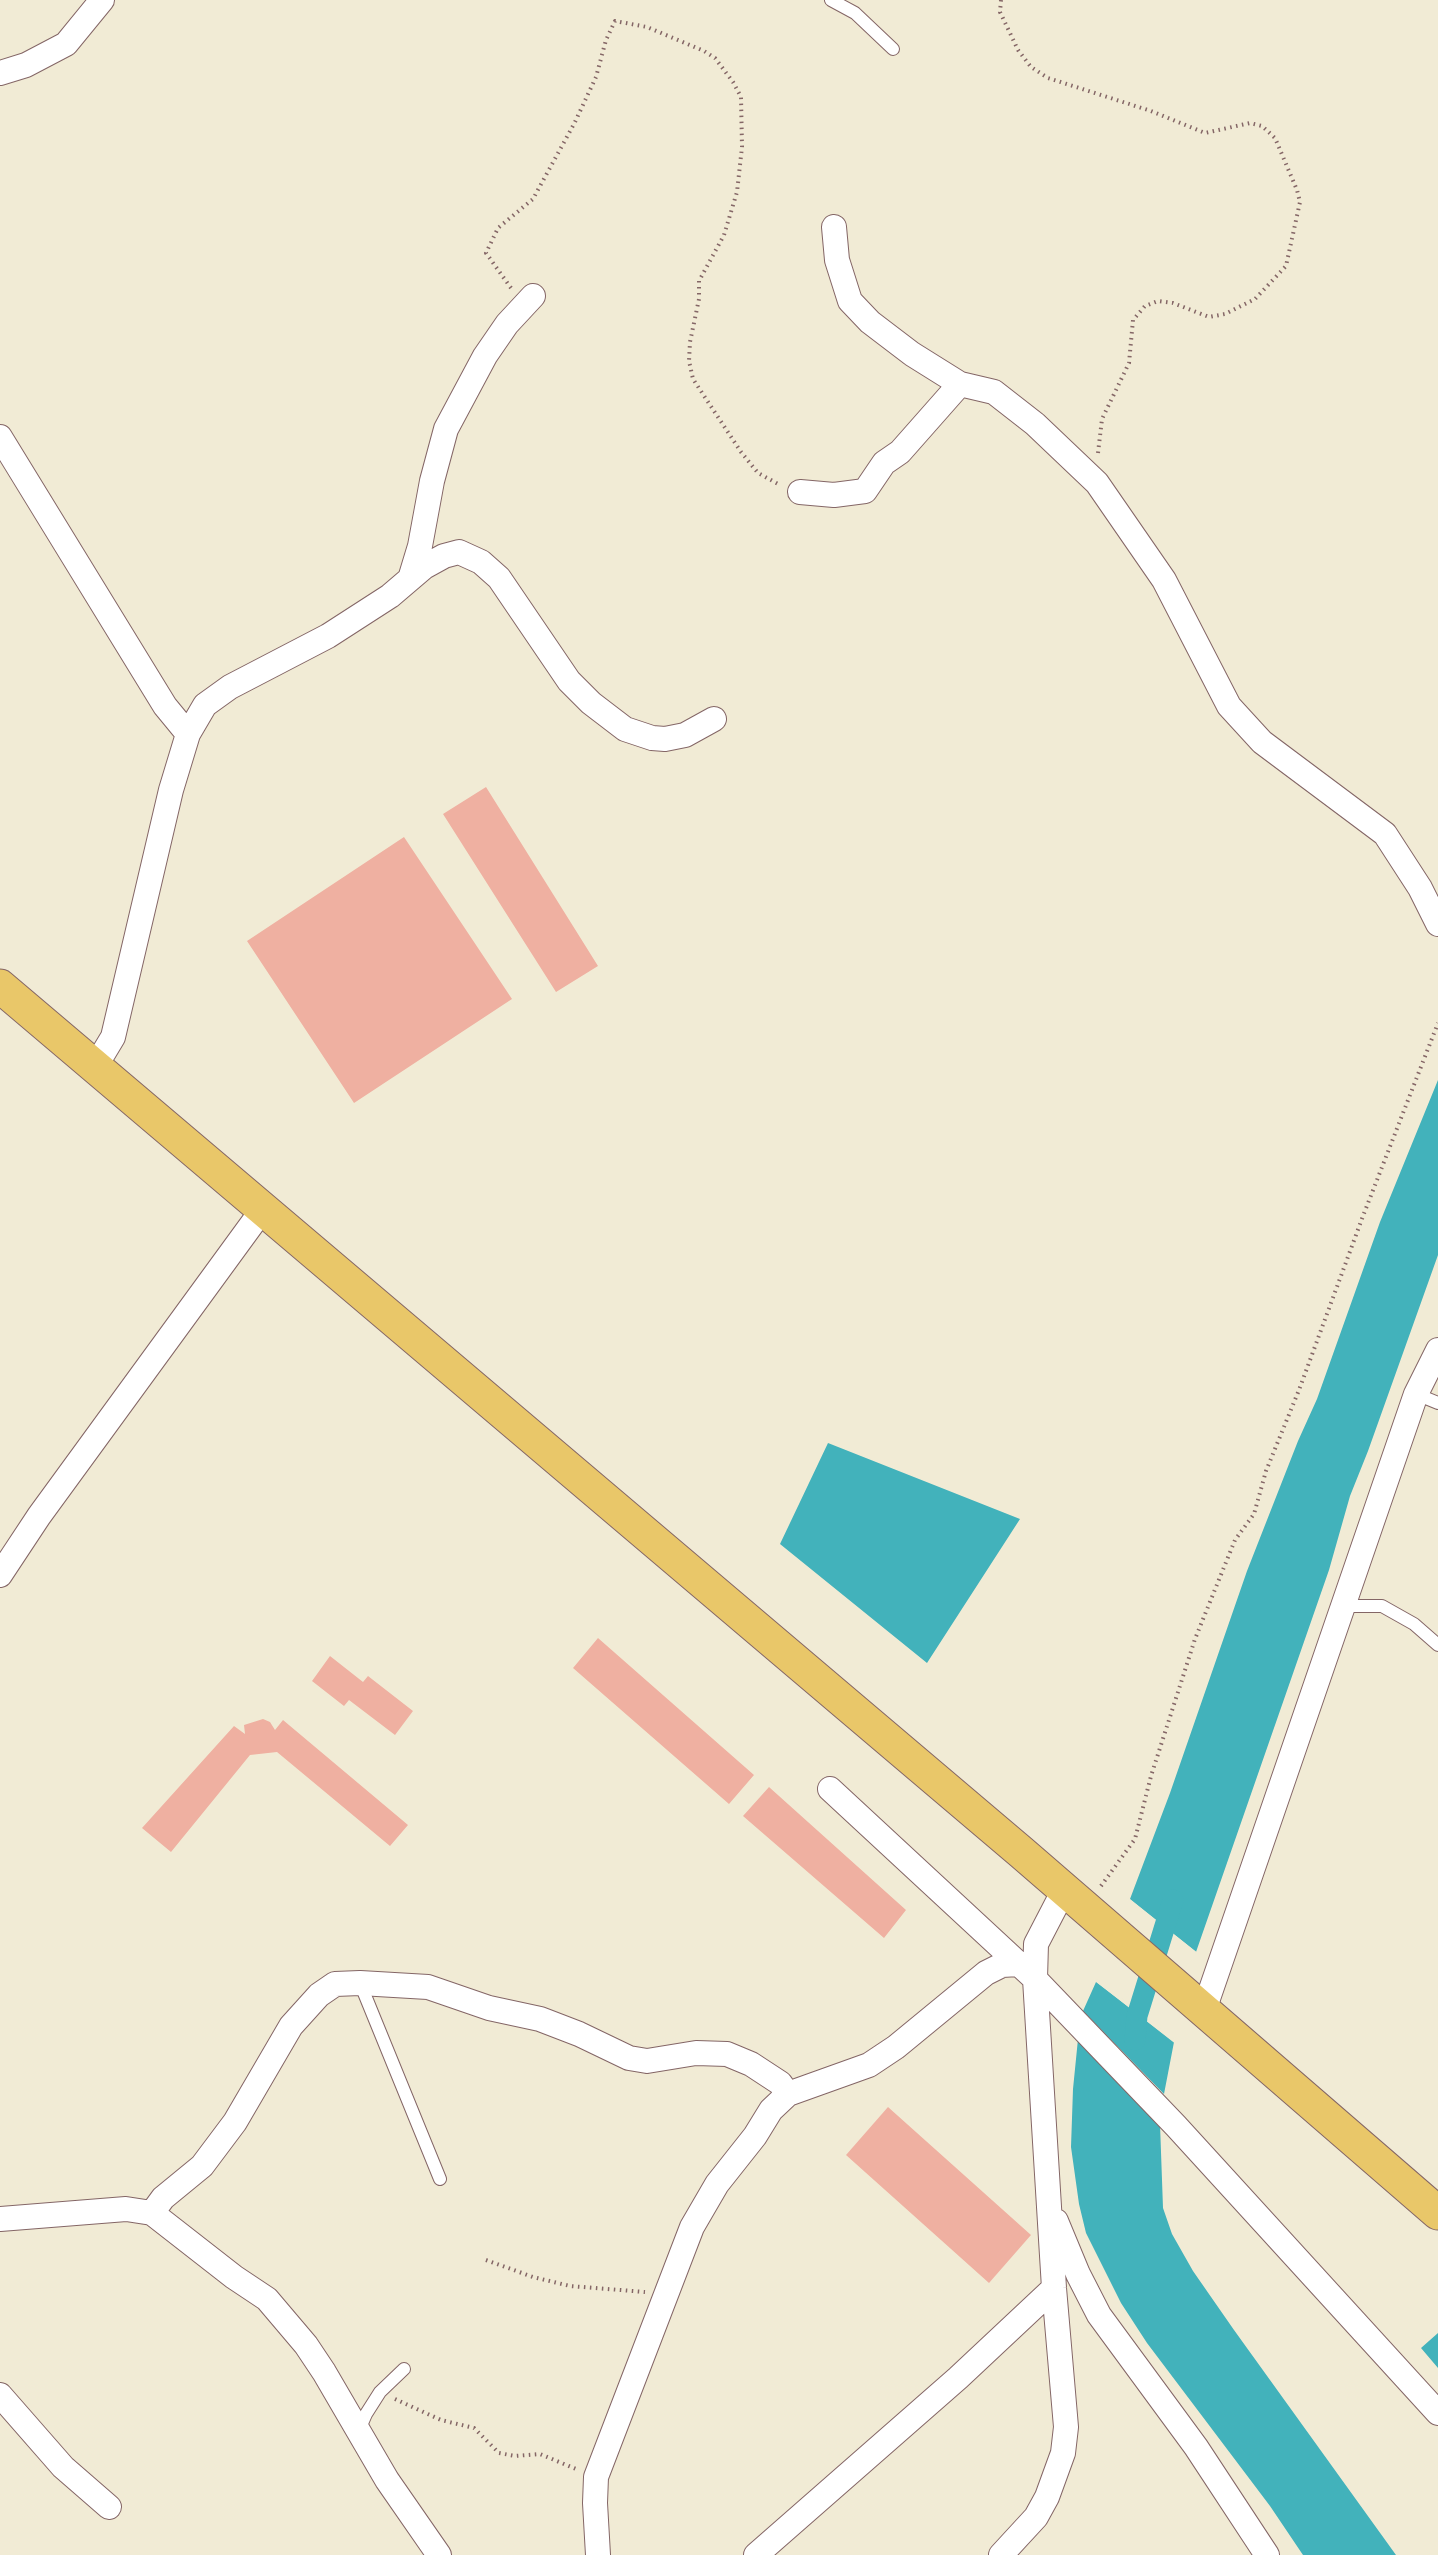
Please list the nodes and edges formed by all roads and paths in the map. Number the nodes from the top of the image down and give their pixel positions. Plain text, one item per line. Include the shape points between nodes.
1 (102, 0) edge
2 (831, 0) edge
3 (1001, 0) edge
4 (893, 49) dead end
5 (0, 73) edge
6 (834, 227) dead end
7 (528, 300) joint
8 (960, 384) junction
9 (0, 437) edge
10 (1098, 455) dead end
11 (800, 492) joint
12 (410, 579) junction
13 (714, 719) dead end
14 (188, 734) junction
15 (1438, 924) edge
16 (0, 986) edge
17 (1438, 1023) edge
18 (95, 1067) junction
19 (263, 1209) junction
20 (1438, 1350) edge
21 (1416, 1394) junction
22 (1438, 1403) edge
23 (0, 1575) edge
24 (1343, 1606) junction
25 (1438, 1645) edge
26 (830, 1789) dead end
27 (1073, 1899) junction
28 (1027, 1972) junction
29 (360, 1983) junction
30 (1204, 2010) junction
31 (788, 2094) junction
32 (440, 2179) dead end
33 (1048, 2203) junction
34 (1438, 2212) edge
35 (152, 2213) junction
36 (0, 2219) edge
37 (486, 2260) dead end
38 (1054, 2288) junction
39 (666, 2294) junction
40 (404, 2369) dead end
41 (380, 2392) junction
42 (0, 2395) edge
43 (1438, 2413) edge
44 (359, 2430) junction
45 (596, 2477) junction
46 (109, 2507) dead end
47 (439, 2555) edge
48 (598, 2555) edge
49 (756, 2555) edge
50 (1001, 2555) edge
51 (1267, 2555) edge

1 - 5 street via 66,44 26,65
2 - 4 lane via 855,13
3 - 10 path via 1000,12 1008,32 1024,58 1040,73 1205,133 1250,123 1262,126 1275,138 1299,196 1286,266 1255,299 1225,314 1209,317 1158,301 1144,306 1133,320 1129,363 1102,419
6 - 8 street via 837,260 850,301 912,354
7 - 11 path via 486,253 498,228 532,199 576,122 615,21 647,27 715,58 741,97 743,133 737,192 724,235 699,281 689,361 693,379 758,473
7 - 12 street via 484,356 446,429
8 - 11 street via 907,444 884,463 865,491 834,495
8 - 15 street via 994,392 1035,424 1097,483 1164,580 1229,706 1262,742 1385,834
9 - 14 street via 165,706
12 - 13 street via 424,567 459,552 481,562 499,578 569,681 626,729 665,739 685,735
12 - 14 street via 328,636 230,687 205,705
14 - 18 street via 171,790 113,1037
16 - 18 main road
17 - 27 path via 1266,1471 1254,1514 1235,1540 1195,1639 1135,1839 1116,1868
18 - 19 main road
19 - 23 street
19 - 27 main road
20 - 21 street
21 - 22 lane
21 - 24 street
24 - 25 lane via 1383,1606 1414,1624
24 - 30 street
26 - 28 street
27 - 28 street via 1036,1944
27 - 30 main road
28 - 31 street via 1002,1965 986,1973 896,2048 869,2065
28 - 33 street
28 - 43 street via 1176,2126
29 - 31 street via 428,1987 489,2008 540,2019 629,2058 647,2061 696,2053 727,2054 780,2083
29 - 32 lane
29 - 35 street via 335,1984 305,2008 235,2122 202,2166 163,2198
30 - 34 main road
31 - 39 street via 771,2110 717,2184 692,2228
33 - 38 street
33 - 51 street via 1099,2315 1196,2447
35 - 36 street via 126,2209
35 - 44 street via 267,2299 306,2345
37 - 39 path via 570,2286
38 - 49 street
38 - 50 street via 1066,2427 1063,2453 1036,2517
39 - 45 street
40 - 41 lane
41 - 44 lane
41 - 45 path via 441,2420 474,2428 499,2453 540,2454
42 - 46 street via 63,2467
44 - 47 street via 387,2480
45 - 48 street

